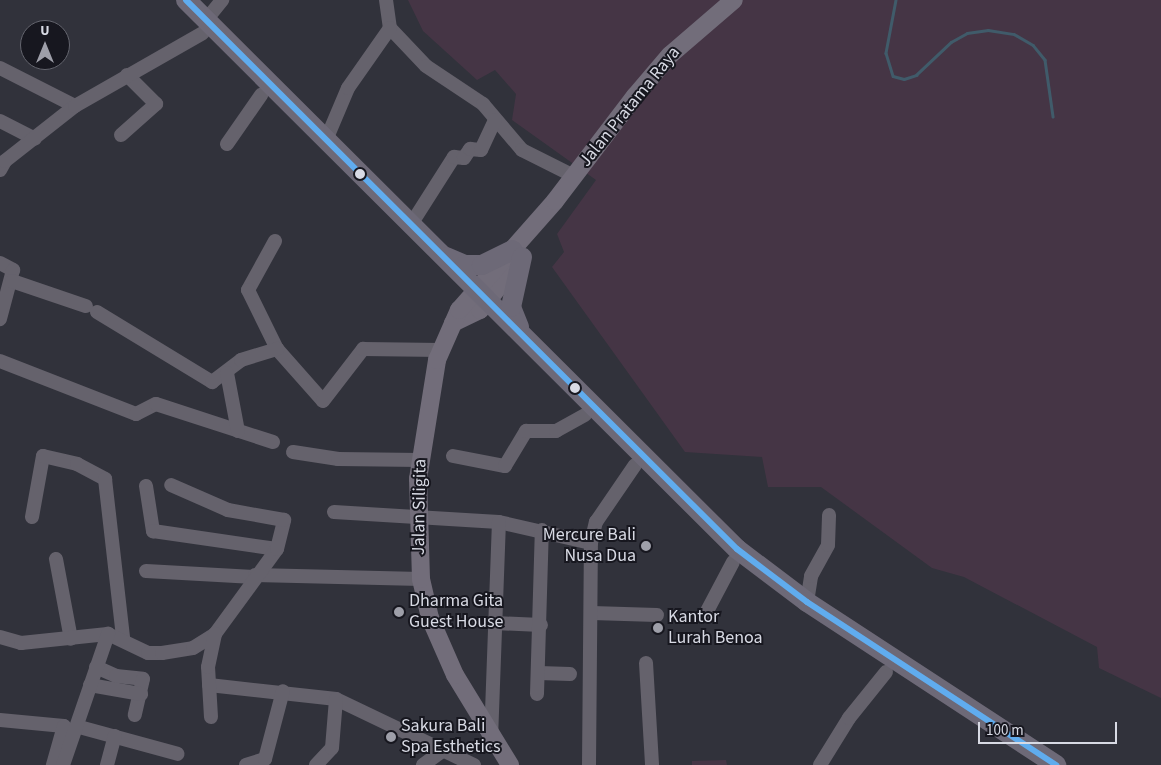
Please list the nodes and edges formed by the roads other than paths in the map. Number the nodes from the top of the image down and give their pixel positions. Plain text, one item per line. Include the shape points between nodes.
1 (170, 0) edge
2 (186, 0) edge
3 (222, 0) edge
4 (386, 0) edge
5 (734, 0) edge
6 (390, 28) junction
7 (200, 30) junction
8 (0, 68) edge
9 (127, 75) junction
10 (262, 96) junction
11 (75, 106) junction
12 (495, 120) junction
13 (0, 121) edge
14 (122, 135) dead end
15 (35, 139) junction
16 (326, 140) junction
17 (227, 144) dead end
18 (2, 164) edge
19 (582, 165) junction
20 (410, 226) junction
21 (275, 241) dead end
22 (437, 253) junction
23 (518, 254) junction
24 (0, 263) edge
25 (12, 281) junction
26 (479, 299) junction
27 (0, 319) edge
28 (520, 331) junction
29 (277, 349) junction
30 (441, 350) junction
31 (0, 361) edge
32 (227, 373) junction
33 (585, 415) junction
34 (238, 431) junction
35 (273, 442) dead end
36 (293, 452) dead end
37 (453, 456) dead end
38 (420, 460) junction
39 (635, 465) junction
40 (171, 485) dead end
41 (146, 486) dead end
42 (334, 512) dead end
43 (417, 515) junction
44 (830, 515) dead end
45 (32, 517) dead end
46 (499, 522) junction
47 (542, 530) junction
48 (591, 543) junction
49 (277, 548) junction
50 (56, 559) dead end
51 (733, 562) junction
52 (146, 571) dead end
53 (255, 576) junction
54 (421, 579) junction
55 (807, 602) junction
56 (592, 613) junction
57 (705, 614) dead end
58 (658, 615) dead end
59 (495, 623) junction
60 (541, 625) junction
61 (108, 634) junction
62 (215, 634) junction
63 (0, 637) edge
64 (123, 638) junction
65 (71, 639) junction
66 (646, 663) dead end
67 (96, 667) junction
68 (886, 672) junction
69 (539, 673) junction
70 (570, 674) dead end
71 (90, 685) junction
72 (209, 685) junction
73 (282, 691) junction
74 (141, 694) junction
75 (537, 694) dead end
76 (336, 699) junction
77 (135, 715) dead end
78 (211, 717) dead end
79 (0, 720) edge
80 (83, 728) dead end
81 (115, 736) junction
82 (491, 740) junction
83 (445, 748) junction
84 (178, 754) dead end
85 (109, 763) edge
86 (428, 764) edge
87 (53, 765) edge
88 (63, 765) edge
89 (246, 765) edge
90 (316, 765) edge
91 (474, 765) edge
92 (510, 765) edge
93 (589, 765) edge
94 (652, 765) edge
95 (820, 765) edge
96 (1034, 765) edge
97 (1056, 765) edge

1 - 7 highway
2 - 7 highway
3 - 7 street
4 - 6 street
5 - 19 main road, Jalan Pratama Raya via 670,54
6 - 12 street via 426,66 452,80
6 - 16 street via 348,88
7 - 9 street
7 - 10 highway
7 - 16 highway
8 - 11 street
9 - 11 street
9 - 14 street via 156,104
10 - 17 street
10 - 26 highway
11 - 15 street
12 - 19 street via 522,150
12 - 20 street via 481,150 470,149 464,158 454,158
13 - 15 street
15 - 18 street
16 - 20 highway
19 - 23 main road, Jalan Pratama Raya
20 - 22 highway
21 - 29 street via 248,290
22 - 23 highway via 465,265 482,266
22 - 26 highway
23 - 26 main road, Jalan Pratama Raya
23 - 28 highway via 511,307
24 - 25 street via 13,270
25 - 27 street
25 - 32 street via 91,309 208,381 216,382
26 - 28 highway
26 - 30 main road, Jalan Siligita via 454,323
26 - 33 highway
28 - 55 highway via 737,549
29 - 30 street via 323,401 363,349
29 - 32 street via 241,360
30 - 38 main road, Jalan Siligita via 428,397
31 - 34 street via 136,414 156,404
32 - 34 street
33 - 37 street via 556,431 526,431 505,466
33 - 39 highway
34 - 35 street
36 - 38 street via 338,459
38 - 43 main road, Jalan Siligita
39 - 48 street via 596,522
39 - 51 highway
40 - 49 street via 228,510 284,520
41 - 49 street via 154,531
42 - 43 street
43 - 46 street
43 - 54 main road, Jalan Siligita
44 - 55 street via 828,545 811,576
45 - 64 street via 44,456 77,464 106,479
46 - 47 street
46 - 59 street
47 - 48 street
47 - 60 street
48 - 56 street
49 - 53 street
50 - 65 street
51 - 57 street
51 - 68 highway
52 - 53 street
53 - 54 street
53 - 62 street
54 - 82 main road, Jalan Siligita via 430,618
55 - 97 highway
56 - 58 street
56 - 93 street
59 - 60 street
59 - 82 street
60 - 69 street
61 - 64 street
61 - 65 street
61 - 67 street
62 - 64 street via 193,648 162,653 136,648
62 - 72 street
63 - 65 street via 21,643
66 - 94 street
67 - 71 street
67 - 74 street via 116,676 143,679
68 - 95 street via 849,718
68 - 96 highway
69 - 70 street
69 - 75 street
71 - 74 street
71 - 88 street
72 - 73 street
72 - 78 street
73 - 76 street
73 - 89 street via 264,759
74 - 77 street
76 - 83 street
76 - 90 street via 332,748
79 - 87 street via 64,726
80 - 81 street
81 - 84 street
81 - 85 street
82 - 92 main road, Jalan Siligita
83 - 86 street
83 - 91 street

